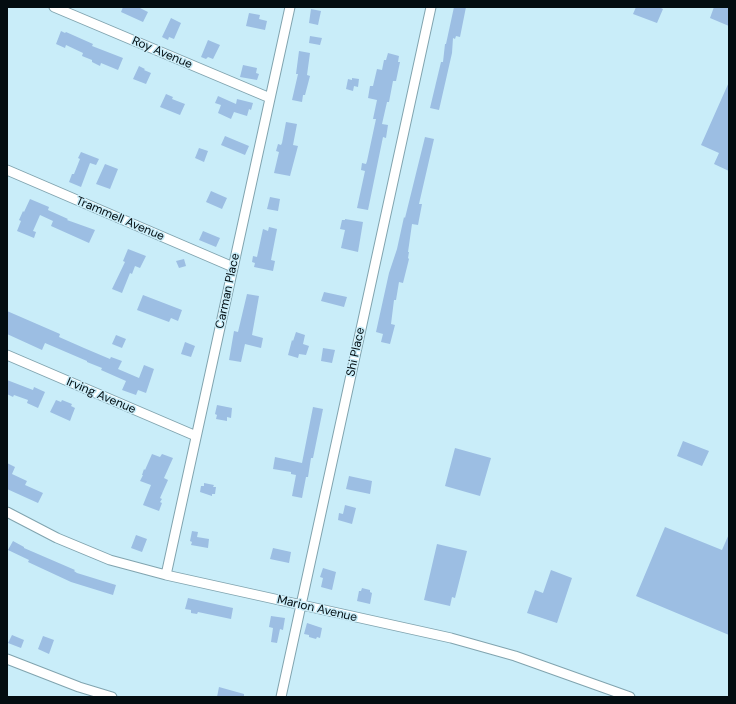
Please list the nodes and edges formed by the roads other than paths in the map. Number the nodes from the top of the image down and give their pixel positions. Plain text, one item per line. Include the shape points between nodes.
1 (54, 7) edge
2 (290, 7) edge
3 (432, 7) edge
4 (270, 98) junction
5 (7, 170) edge
6 (233, 267) junction
7 (7, 355) edge
8 (196, 436) junction
9 (7, 512) edge
10 (166, 575) junction
11 (301, 604) junction
12 (7, 659) edge
13 (112, 697) edge
14 (281, 697) edge
15 (630, 697) edge

1 - 4 street, Roy Avenue
2 - 4 street, Carman Place
3 - 11 street, Shi Place
4 - 6 street, Carman Place
5 - 6 street, Trammell Avenue
6 - 8 street, Carman Place
7 - 8 street, Irving Avenue
8 - 10 street, Carman Place
9 - 10 street, Marion Avenue via 57,538 110,560
10 - 11 street, Marion Avenue
11 - 14 street, Shi Place
11 - 15 street, Marion Avenue via 490,648
12 - 13 street

